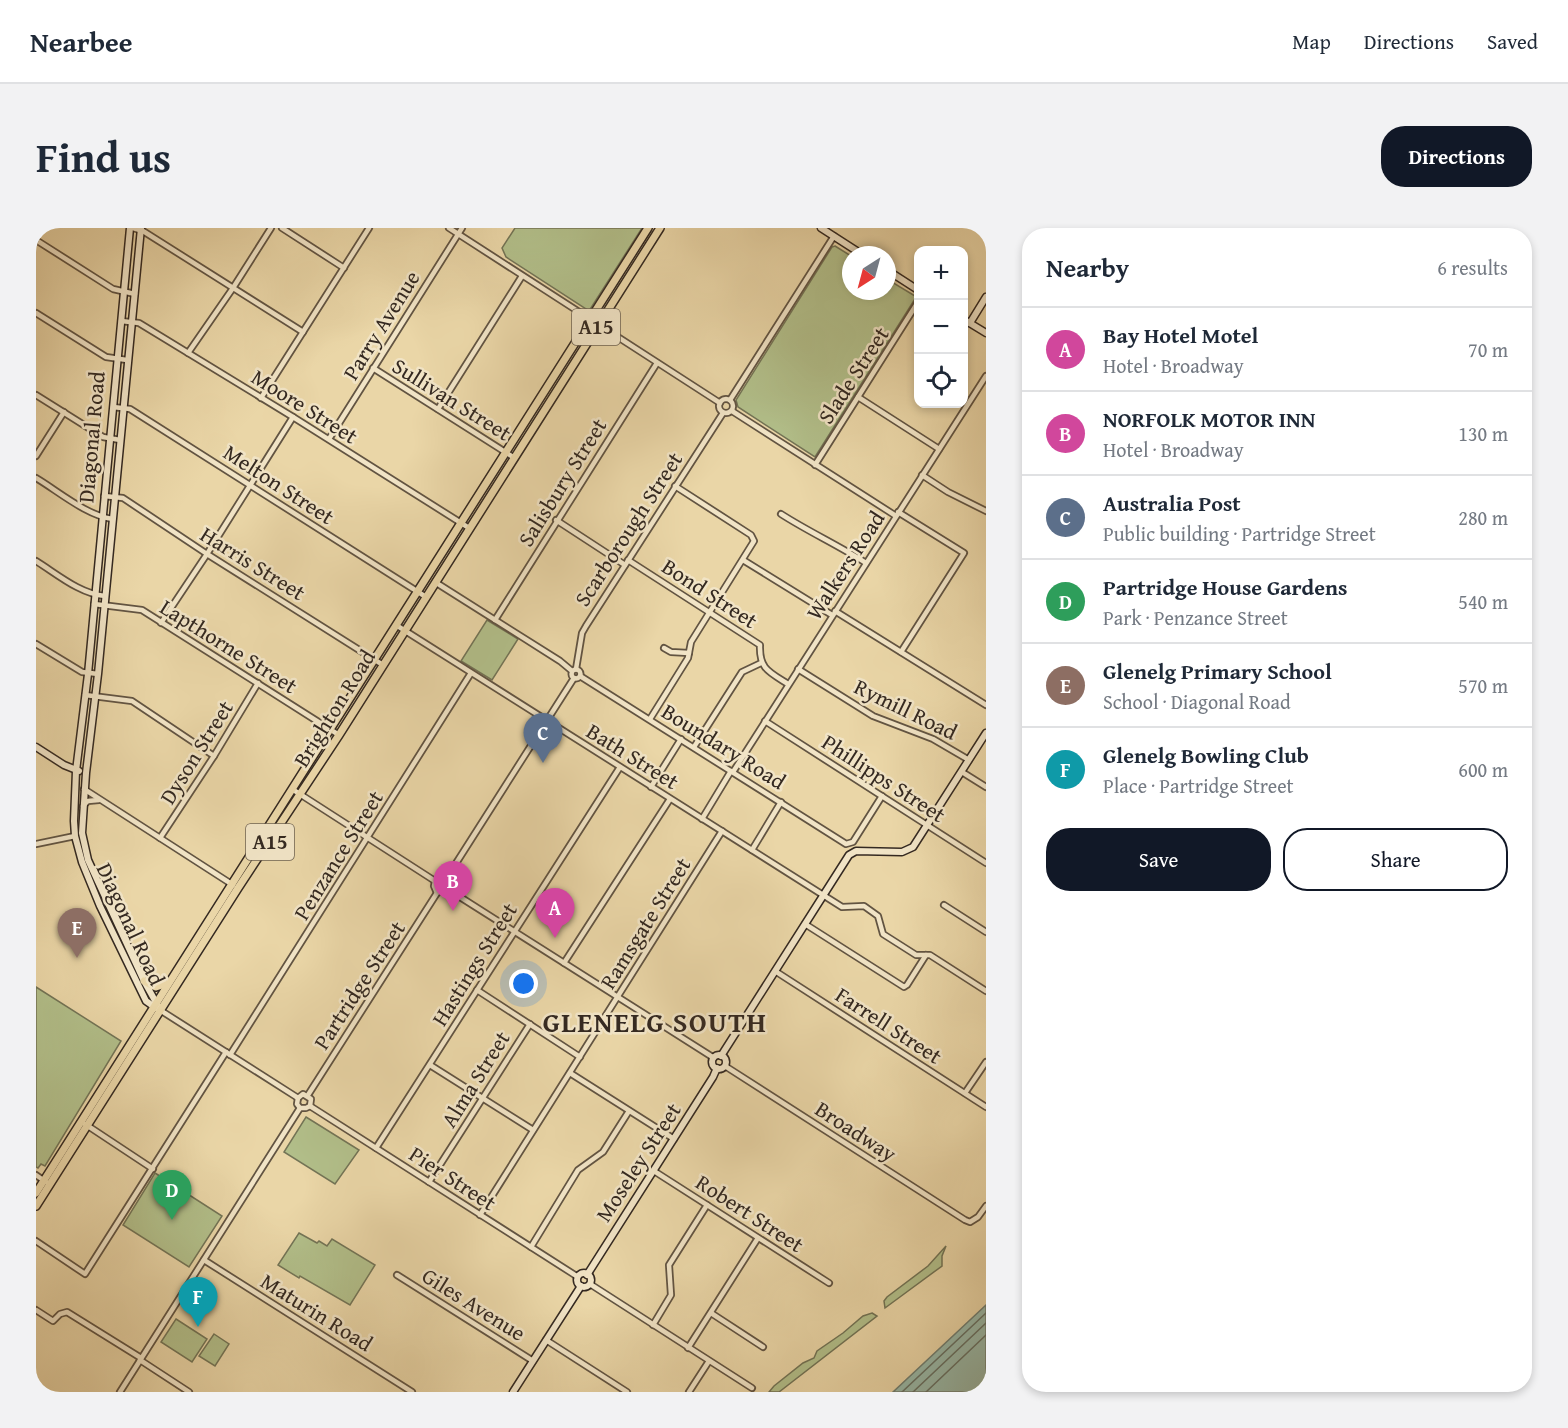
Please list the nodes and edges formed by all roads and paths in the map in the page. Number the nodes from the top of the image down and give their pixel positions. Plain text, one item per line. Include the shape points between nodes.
1 (131, 228) edge
2 (271, 228) edge
3 (282, 228) edge
4 (369, 228) edge
5 (449, 228) edge
6 (462, 228) edge
7 (648, 228) edge
8 (660, 228) edge
9 (821, 228) edge
10 (141, 229) edge
11 (458, 234) junction
12 (834, 236) junction
13 (36, 240) edge
14 (849, 246) edge
15 (344, 268) junction
16 (522, 276) junction
17 (896, 276) edge
18 (914, 287) edge
19 (233, 288) junction
20 (123, 293) junction
21 (135, 294) junction
22 (986, 297) edge
23 (914, 308) edge
24 (36, 313) edge
25 (590, 320) junction
26 (968, 320) edge
27 (121, 321) junction
28 (131, 321) junction
29 (968, 322) edge
30 (598, 325) junction
31 (303, 332) junction
32 (986, 333) edge
33 (188, 353) junction
34 (116, 360) junction
35 (127, 360) junction
36 (657, 363) junction
37 (373, 368) junction
38 (986, 376) edge
39 (36, 395) edge
40 (858, 397) junction
41 (261, 398) junction
42 (730, 400) junction
43 (720, 403) junction
44 (113, 407) junction
45 (123, 408) junction
46 (438, 409) junction
47 (732, 411) junction
48 (64, 412) junction
49 (723, 413) junction
50 (293, 417) junction
51 (109, 439) junction
52 (120, 440) junction
53 (328, 440) junction
54 (939, 449) junction
55 (505, 452) junction
56 (36, 456) edge
57 (513, 457) junction
58 (815, 465) junction
59 (922, 476) junction
60 (36, 478) edge
61 (250, 486) junction
62 (675, 486) junction
63 (104, 495) junction
64 (115, 496) junction
65 (986, 511) edge
66 (781, 514) dead end
67 (897, 514) junction
68 (102, 518) junction
69 (112, 519) junction
70 (556, 520) junction
71 (461, 523) junction
72 (469, 528) junction
73 (207, 554) junction
74 (743, 560) junction
75 (36, 561) edge
76 (626, 562) junction
77 (866, 563) junction
78 (435, 582) junction
79 (418, 592) junction
80 (94, 596) junction
81 (105, 597) junction
82 (426, 597) junction
83 (94, 604) junction
84 (105, 605) junction
85 (710, 613) junction
86 (834, 613) junction
87 (495, 620) junction
88 (161, 622) junction
89 (395, 625) junction
90 (405, 631) junction
91 (36, 644) edge
92 (664, 648) dead end
93 (901, 652) junction
94 (689, 653) junction
95 (374, 659) junction
96 (577, 660) junction
97 (560, 661) junction
98 (761, 663) junction
99 (383, 665) junction
100 (798, 669) junction
101 (574, 670) junction
102 (471, 673) junction
103 (88, 674) junction
104 (98, 674) junction
105 (577, 677) junction
106 (258, 683) junction
107 (788, 684) junction
108 (85, 695) junction
109 (96, 697) junction
110 (986, 705) edge
111 (650, 719) junction
112 (547, 721) junction
113 (765, 722) junction
114 (330, 729) junction
115 (986, 733) edge
116 (339, 735) junction
117 (681, 739) junction
118 (36, 747) edge
119 (694, 747) junction
120 (214, 756) junction
121 (77, 760) junction
122 (969, 760) junction
123 (62, 764) junction
124 (620, 767) junction
125 (76, 771) junction
126 (732, 772) junction
127 (962, 772) junction
128 (86, 773) junction
129 (651, 787) junction
130 (986, 787) edge
131 (84, 789) junction
132 (292, 789) junction
133 (300, 794) junction
134 (882, 796) junction
135 (670, 799) junction
136 (102, 800) junction
137 (781, 802) junction
138 (83, 807) junction
139 (702, 819) junction
140 (927, 825) junction
141 (722, 831) junction
142 (75, 836) junction
143 (160, 838) junction
144 (368, 839) junction
145 (36, 844) edge
146 (752, 850) junction
147 (986, 863) edge
148 (446, 879) junction
149 (435, 881) junction
150 (235, 886) junction
151 (449, 890) junction
152 (438, 893) junction
153 (823, 896) junction
154 (944, 905) dead end
155 (805, 924) junction
156 (514, 931) junction
157 (986, 932) edge
158 (926, 955) junction
159 (564, 963) junction
160 (775, 971) junction
161 (144, 981) junction
162 (168, 983) junction
163 (477, 990) junction
164 (986, 991) edge
165 (617, 998) junction
166 (156, 1006) junction
167 (530, 1024) junction
168 (228, 1053) junction
169 (580, 1056) junction
170 (717, 1057) junction
171 (986, 1062) edge
172 (430, 1065) junction
173 (725, 1066) junction
174 (717, 1068) junction
175 (570, 1073) junction
176 (965, 1093) junction
177 (308, 1095) junction
178 (298, 1098) junction
179 (483, 1098) junction
180 (310, 1106) junction
181 (986, 1107) edge
182 (300, 1108) junction
183 (629, 1111) junction
184 (84, 1124) junction
185 (533, 1130) junction
186 (674, 1139) junction
187 (376, 1148) junction
188 (153, 1169) junction
189 (654, 1171) junction
190 (36, 1175) edge
191 (47, 1182) junction
192 (429, 1182) junction
193 (36, 1193) edge
194 (707, 1205) junction
195 (36, 1206) edge
196 (986, 1206) edge
197 (480, 1215) junction
198 (758, 1238) junction
199 (36, 1241) edge
200 (531, 1247) junction
201 (204, 1260) junction
202 (397, 1275) dead end
203 (587, 1275) junction
204 (578, 1278) junction
205 (829, 1283) dead end
206 (590, 1284) junction
207 (581, 1286) junction
208 (36, 1310) edge
209 (711, 1313) junction
210 (652, 1325) junction
211 (546, 1340) junction
212 (763, 1347) dead end
213 (688, 1348) junction
214 (140, 1359) junction
215 (533, 1361) junction
216 (709, 1361) junction
217 (752, 1389) dead end
218 (120, 1392) edge
219 (189, 1392) edge
220 (412, 1392) edge
221 (513, 1392) edge
222 (627, 1392) edge
223 (689, 1392) edge

1 - 10 street
1 - 20 main road, Diagonal Road
2 - 19 street
3 - 15 street
4 - 15 street
5 - 11 street
6 - 11 street, Parry Avenue
7 - 25 main road, Brighton Road / A15
8 - 30 main road, Brighton Road / A15
9 - 12 main road
10 - 19 street
10 - 21 main road, Diagonal Road
11 - 16 street
11 - 37 street, Parry Avenue
12 - 14 main road
12 - 42 street
13 - 20 street
15 - 31 street
16 - 25 street
16 - 46 street
17 - 18 main road
19 - 31 street
19 - 33 street
20 - 21 street
20 - 27 main road, Diagonal Road
21 - 28 main road, Diagonal Road
22 - 26 main road
23 - 40 street, Slade Street
24 - 34 street
25 - 30 street
25 - 55 main road, Brighton Road / A15
27 - 28 street, Moore Street
27 - 34 main road, Diagonal Road
28 - 33 street, Moore Street
28 - 35 main road, Diagonal Road
29 - 32 main road
30 - 36 street
30 - 57 main road, Brighton Road / A15
31 - 41 street
33 - 41 street, Moore Street
34 - 35 street
34 - 44 main road, Diagonal Road
35 - 45 main road, Diagonal Road
36 - 43 street
36 - 70 street, Salisbury Street
37 - 46 street, Sullivan Street
37 - 53 street, Parry Avenue
38 - 54 street, Walkers Road
39 - 48 street
40 - 54 street
40 - 58 street, Slade Street
41 - 50 street, Moore Street
42 - 43 street
42 - 47 street
43 - 49 street
44 - 45 street, Melton Street
44 - 51 main road, Diagonal Road
45 - 52 main road, Diagonal Road
45 - 61 street, Melton Street
46 - 55 street, Sullivan Street
47 - 49 street
47 - 58 street
48 - 51 street
48 - 56 street
49 - 62 street, Scarborough Street
50 - 53 street, Moore Street
50 - 61 street
51 - 52 street
51 - 63 main road, Diagonal Road
52 - 64 main road, Diagonal Road
53 - 71 street, Moore Street
54 - 59 street, Walkers Road
55 - 57 street, Sullivan Street
55 - 71 main road, Brighton Road / A15
57 - 72 main road, Brighton Road / A15
58 - 67 street
59 - 65 street
59 - 67 street, Walkers Road
60 - 68 street
61 - 73 street
61 - 79 street, Melton Street
62 - 74 street via 753,537
62 - 76 street, Scarborough Street
63 - 64 street, Harris Street
63 - 68 main road, Diagonal Road
64 - 69 main road, Diagonal Road
64 - 73 street, Harris Street
66 - 77 street
67 - 77 street, Walkers Road
67 - 93 street via 964,553
68 - 69 street
68 - 80 main road, Diagonal Road
69 - 81 main road, Diagonal Road
70 - 76 street, Bond Street
70 - 87 street, Salisbury Street
71 - 72 street, Moore Street
71 - 79 main road, Brighton Road / A15
72 - 78 main road, Brighton Road / A15
73 - 88 street
73 - 95 street, Harris Street
74 - 85 street
74 - 86 street
75 - 80 street
76 - 85 street, Bond Street
76 - 96 street, Scarborough Street via 582,633
77 - 86 street, Walkers Road
78 - 82 main road, Brighton Road / A15
78 - 87 street
79 - 82 street, Melton Street
79 - 89 main road, Brighton Road / A15
80 - 81 street
80 - 83 main road, Diagonal Road
81 - 84 main road, Diagonal Road
82 - 90 main road, Brighton Road / A15
83 - 84 street, Lapthorne Street
83 - 103 main road, Diagonal Road
84 - 88 street, Lapthorne Street via 142,610
84 - 104 main road, Diagonal Road
85 - 94 street via 691,642
85 - 98 street, Bond Street via 760,645
86 - 93 street
86 - 100 street, Walkers Road
87 - 97 street
88 - 106 street, Lapthorne Street
89 - 90 street, Bath Street
89 - 95 main road, Brighton Road / A15
90 - 99 main road, Brighton Road / A15
90 - 102 street, Bath Street
91 - 103 street
92 - 94 street
93 - 110 street
94 - 111 street
95 - 99 street, Harris Street
95 - 114 main road, Brighton Road / A15
96 - 97 street
96 - 101 street, Scarborough Street
97 - 101 street
98 - 107 street, Bond Street
98 - 119 street via 742,672
99 - 116 main road, Brighton Road / A15
100 - 107 street, Walkers Road
100 - 122 street, Rymill Road via 873,716 933,739
101 - 105 street via 580,671
102 - 112 street, Bath Street
102 - 144 street, Penzance Street
103 - 104 street
103 - 108 main road, Diagonal Road
104 - 109 main road, Diagonal Road
105 - 111 street, Boundary Road
105 - 112 street
106 - 114 street, Lapthorne Street
106 - 120 street, Dyson Street
107 - 113 street, Walkers Road
108 - 109 street
108 - 121 main road, Diagonal Road
109 - 120 street via 132,701
109 - 128 main road, Diagonal Road
111 - 117 street, Boundary Road
112 - 124 street, Bath Street
112 - 148 street
113 - 126 street, Walkers Road
113 - 134 street, Phillipps Street
114 - 116 street, Lapthorne Street
114 - 132 main road, Brighton Road / A15
115 - 122 main road
116 - 133 main road, Brighton Road / A15
117 - 119 street, Boundary Road
117 - 129 street
118 - 123 main road
119 - 126 street, Boundary Road
120 - 143 street, Dyson Street
121 - 123 main road via 72,765
121 - 125 main road, Diagonal Road
122 - 127 main road
123 - 125 main road
124 - 129 street, Bath Street
124 - 156 street, Hastings Street
125 - 128 main road
125 - 142 main road, Diagonal Road
126 - 137 street, Boundary Road
126 - 139 street, Walkers Road
127 - 130 street
127 - 140 main road
128 - 131 main road, Diagonal Road
129 - 135 street, Bath Street
131 - 136 street
131 - 138 main road, Diagonal Road
132 - 133 street
132 - 150 main road, Brighton Road / A15
133 - 144 street
133 - 150 main road, Brighton Road / A15
134 - 137 street, Boundary Road via 850,844
134 - 140 street, Phillipps Street
135 - 139 street, Bath Street
135 - 159 street
136 - 138 street via 88,801
136 - 143 street
137 - 146 street
138 - 161 main road, Diagonal Road via 82,834 88,860
139 - 141 street, Bath Street
140 - 147 street, Phillipps Street
140 - 153 main road via 908,850 852,853
141 - 146 street, Bath Street
141 - 165 street, Ramsgate Street
142 - 145 street
142 - 166 main road, Diagonal Road via 100,906 146,1001
143 - 150 street
144 - 149 street
144 - 168 street, Penzance Street
146 - 153 street, Bath Street
148 - 149 street
148 - 151 street
149 - 152 street
150 - 162 main road, Brighton Road / A15
150 - 166 main road, Brighton Road / A15
151 - 152 street via 446,894
151 - 156 street
152 - 177 street, Partridge Street
153 - 155 main road
153 - 158 street, Bath Street via 843,907 864,906 879,916 883,934 916,955
154 - 157 street
155 - 158 street via 904,987
155 - 160 main road
156 - 159 street
156 - 163 street, Hastings Street
158 - 164 street
159 - 165 street
160 - 170 main road
160 - 176 street, Farrell Street
161 - 162 main road via 158,988
161 - 166 main road, Diagonal Road
162 - 166 main road, Brighton Road / A15
163 - 167 street
163 - 172 street, Hastings Street
165 - 169 street, Ramsgate Street
165 - 170 street
166 - 168 street
166 - 184 main road, Brighton Road / A15
167 - 169 street
167 - 179 street, Alma Street
168 - 178 street
168 - 188 street, Penzance Street
169 - 175 street, Ramsgate Street
170 - 173 main road via 726,1060
170 - 174 main road via 713,1065
171 - 176 street
172 - 179 street
172 - 187 street, Hastings Street
173 - 174 main road
173 - 196 street, Broadway via 970,1222
174 - 186 main road, Moseley Street
175 - 183 street
175 - 185 street, Ramsgate Street
176 - 181 street, Farrell Street
177 - 178 street
177 - 180 street
178 - 182 street
179 - 185 street
179 - 192 street, Alma Street
180 - 182 street
180 - 187 street, Pier Street
182 - 201 street
183 - 186 street
183 - 200 street via 603,1152 578,1170
184 - 188 street
184 - 191 main road, Brighton Road / A15
185 - 197 street, Ramsgate Street
186 - 189 main road, Moseley Street
187 - 192 street, Pier Street
188 - 199 street, Penzance Street via 85,1274
189 - 194 street, Robert Street
189 - 203 main road, Moseley Street
190 - 191 street
191 - 193 main road, Brighton Road / A15
191 - 195 main road, Brighton Road / A15
192 - 197 street, Pier Street
194 - 198 street, Robert Street
194 - 210 street via 669,1265 671,1295
197 - 200 street, Pier Street
198 - 205 street, Robert Street
198 - 209 street
200 - 204 street, Pier Street
201 - 214 street
201 - 220 street, Maturin Road
202 - 215 street, Giles Avenue
203 - 204 main road
203 - 206 main road
204 - 207 main road
206 - 207 main road
206 - 210 street
207 - 211 main road
208 - 214 street via 53,1321 67,1312
209 - 212 street
209 - 213 street
210 - 213 street
211 - 215 main road
211 - 222 street
213 - 216 street
214 - 218 street
214 - 219 street
215 - 221 main road
216 - 217 street
216 - 223 street

